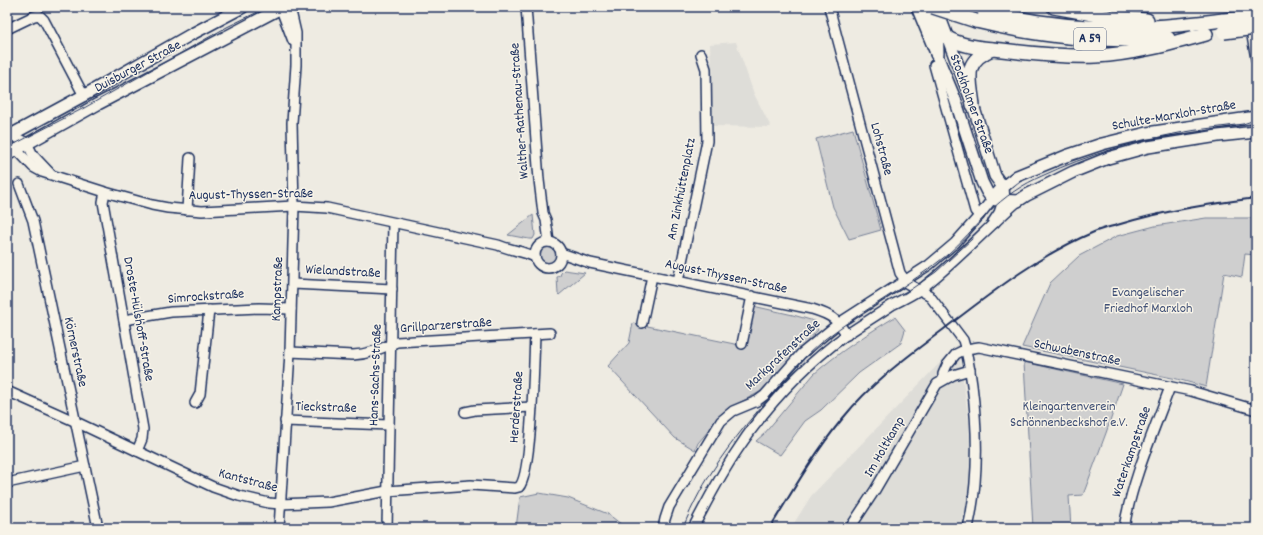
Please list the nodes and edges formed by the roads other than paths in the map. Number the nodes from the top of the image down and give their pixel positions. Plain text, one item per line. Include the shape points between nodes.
1 (243, 7) edge
2 (283, 7) edge
3 (526, 7) edge
4 (829, 7) edge
5 (917, 7) edge
6 (927, 7) edge
7 (1054, 7) edge
8 (1247, 7) edge
9 (937, 12) edge
10 (974, 12) edge
11 (1256, 17) edge
12 (1224, 26) junction
13 (1206, 28) junction
14 (1256, 28) edge
15 (7, 29) edge
16 (948, 38) junction
17 (992, 49) junction
18 (701, 54) dead end
19 (1256, 59) edge
20 (936, 60) junction
21 (84, 96) junction
22 (973, 105) junction
23 (1256, 117) edge
24 (1256, 132) edge
25 (9, 136) edge
26 (27, 143) junction
27 (11, 152) edge
28 (190, 158) dead end
29 (52, 176) junction
30 (19, 184) dead end
31 (1003, 187) junction
32 (104, 192) junction
33 (992, 199) junction
34 (1004, 200) junction
35 (1018, 201) junction
36 (294, 206) junction
37 (187, 210) junction
38 (979, 216) junction
39 (994, 222) junction
40 (393, 223) junction
41 (543, 244) junction
42 (498, 245) junction
43 (535, 257) junction
44 (560, 258) junction
45 (652, 276) junction
46 (678, 281) junction
47 (906, 281) junction
48 (293, 284) junction
49 (392, 289) junction
50 (920, 290) junction
51 (752, 296) junction
52 (292, 309) junction
53 (209, 310) junction
54 (124, 320) junction
55 (642, 323) dead end
56 (839, 323) junction
57 (550, 333) dead end
58 (534, 334) junction
59 (847, 335) junction
60 (392, 344) junction
61 (742, 344) dead end
62 (966, 349) junction
63 (290, 352) junction
64 (970, 370) junction
65 (943, 380) junction
66 (1170, 387) junction
67 (7, 391) edge
68 (195, 403) dead end
69 (532, 407) junction
70 (1256, 410) edge
71 (465, 412) dead end
72 (74, 421) junction
73 (286, 421) junction
74 (389, 425) junction
75 (138, 451) junction
76 (85, 466) junction
77 (523, 482) joint
78 (7, 483) edge
79 (387, 491) junction
80 (280, 504) junction
81 (98, 528) edge
82 (279, 528) edge
83 (387, 528) edge
84 (663, 528) edge
85 (693, 528) edge
86 (850, 528) edge
87 (968, 528) edge
88 (1124, 528) edge

1 - 21 main road, Duisburger Straße
2 - 26 main road, Duisburger Straße
2 - 36 street, Kampstraße via 296,50 292,123
3 - 41 street, Walther-Rathenau-Straße via 543,213
4 - 47 street, Lohstraße via 900,273
5 - 20 main road, Stockholmer Straße
6 - 9 highway
7 - 13 highway via 1109,17
8 - 19 street
9 - 10 highway, A 59, bridge
9 - 16 highway via 940,32
9 - 20 highway
10 - 13 highway, A 59 via 1005,28 1094,40 1150,39
11 - 12 highway, A 59, bridge
12 - 13 highway, A 59
12 - 14 highway, A 59, bridge
13 - 17 highway via 1150,49 1096,56
15 - 21 street via 39,15
16 - 17 highway via 962,44
16 - 22 main road, Stockholmer Straße
17 - 22 highway via 977,57 972,64 970,81
18 - 46 street, Am Zinkhüttenplatz via 706,69 707,141
20 - 33 main road, Stockholmer Straße via 961,115 982,182
20 - 38 street, Stockholmer Straße via 975,211
21 - 25 main road, Duisburger Straße
22 - 31 main road, Stockholmer Straße via 995,176
23 - 31 main road, Schulte-Marxloh-Straße via 1147,133 1102,144 1017,176
24 - 35 main road, Schulte-Marxloh-Straße via 1148,147 1108,158 1073,172
25 - 26 street
26 - 27 main road, Duisburger Straße
26 - 29 street via 33,155
27 - 29 street, August-Thyssen-Straße
28 - 37 street
29 - 32 street, August-Thyssen-Straße
30 - 72 street, Körnerstraße via 33,221
31 - 33 main road, Schulte-Marxloh-Straße
31 - 34 main road, Stockholmer Straße
32 - 37 street, August-Thyssen-Straße via 152,205
32 - 54 street, Droste-Hülshoff-Straße via 103,202
33 - 34 main road
33 - 38 street, Markgrafenstraße
34 - 35 main road
34 - 39 main road, Stockholmer Straße
35 - 39 street, Markgrafenstraße
36 - 37 street, August-Thyssen-Straße
36 - 40 street, August-Thyssen-Straße via 327,208
36 - 48 street, Kampstraße
38 - 47 street, Markgrafenstraße via 955,243
39 - 50 street, Markgrafenstraße via 965,252
40 - 42 street, August-Thyssen-Straße
40 - 49 street, Hans-Sachs-Straße
41 - 42 street, August-Thyssen-Straße via 528,247
41 - 43 street
41 - 44 street via 558,246
42 - 43 street, August-Thyssen-Straße
43 - 44 street via 539,265 547,268 554,267
44 - 45 street, August-Thyssen-Straße
45 - 46 street, August-Thyssen-Straße
45 - 55 street
46 - 51 street, August-Thyssen-Straße
47 - 50 street
47 - 56 street, Markgrafenstraße
48 - 49 street, Wielandstraße
48 - 52 street, Kampstraße
49 - 60 street, Hans-Sachs-Straße
50 - 59 street, Markgrafenstraße
50 - 62 street via 929,295 963,340
51 - 56 street, August-Thyssen-Straße via 812,309 834,318
51 - 61 street
52 - 53 street, Simrockstraße
52 - 63 street, Kampstraße
53 - 54 street, Simrockstraße via 171,312
53 - 68 street via 200,394
54 - 75 street, Droste-Hülshoff-Straße via 144,429
56 - 59 street, August-Thyssen-Straße
56 - 84 street, Markgrafenstraße via 801,354 765,395 733,411 721,421 669,507
57 - 58 street, Grillparzerstraße
58 - 60 street, Grillparzerstraße
58 - 69 street, Herderstraße
59 - 85 street, Markgrafenstraße via 797,376 754,425 709,496
60 - 63 street, Grillparzerstraße via 381,350 353,355
60 - 74 street, Hans-Sachs-Straße
62 - 64 street
62 - 65 street, Im Holtkamp via 956,354 947,365
62 - 66 street, Schwabenstraße via 979,347
63 - 73 street, Kampstraße
64 - 65 street, Im Holtkamp
64 - 87 street via 976,462 972,512
65 - 86 street, Im Holtkamp via 937,384
66 - 70 street, Schwabenstraße
66 - 88 street, Waterkampstraße via 1134,487
67 - 72 street, Kantstraße
69 - 71 street
69 - 77 street, Herderstraße
72 - 75 street, Kantstraße
72 - 76 street, Körnerstraße
73 - 74 street, Tieckstraße
73 - 80 street, Kampstraße
74 - 79 street, Hans-Sachs-Straße
75 - 80 street, Kantstraße via 222,490
76 - 78 street
76 - 81 street, Körnerstraße
77 - 79 street, Kantstraße via 515,488 471,485
79 - 80 street, Kantstraße via 328,502
79 - 83 street, Hans-Sachs-Straße
80 - 82 street, Kampstraße

